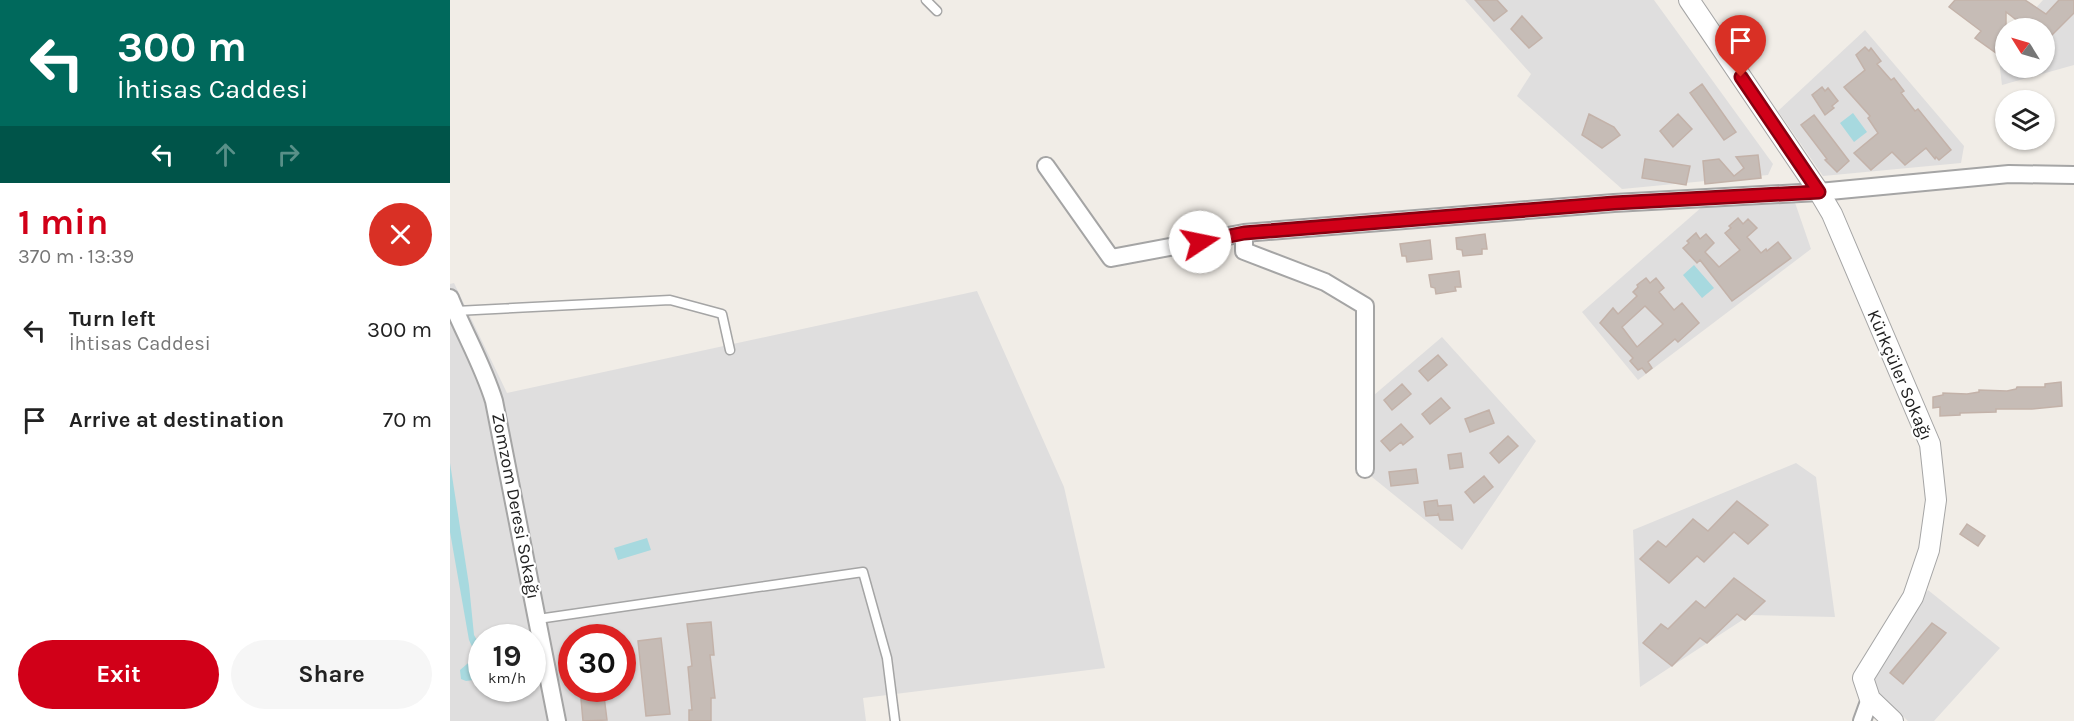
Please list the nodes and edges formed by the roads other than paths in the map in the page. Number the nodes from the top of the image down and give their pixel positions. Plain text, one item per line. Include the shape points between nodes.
1 (927, 0) edge
2 (1689, 0) edge
3 (937, 11) dead end
4 (1046, 166) dead end
5 (2074, 175) edge
6 (1819, 192) junction
7 (1244, 233) junction
8 (453, 305) edge
9 (730, 350) dead end
10 (1365, 469) dead end
11 (538, 620) junction
12 (1870, 699) junction
13 (557, 721) edge
14 (895, 721) edge
15 (1862, 721) edge
16 (1893, 721) edge

1 - 3 lane
2 - 6 street
4 - 7 street via 1111,258
5 - 6 street via 2009,174
6 - 7 street via 1614,203
6 - 12 street, Kürkçüler Sokağı via 1832,213 1930,444 1936,500 1929,550 1913,597 1863,678
7 - 10 street via 1244,251 1325,282 1365,306
8 - 9 lane via 670,300 722,314
8 - 11 street, Zomzom Deresi Sokağı via 485,372 494,401
11 - 13 street, Zomzom Deresi Sokağı
11 - 14 lane via 863,572 887,658
12 - 15 street
12 - 16 street

